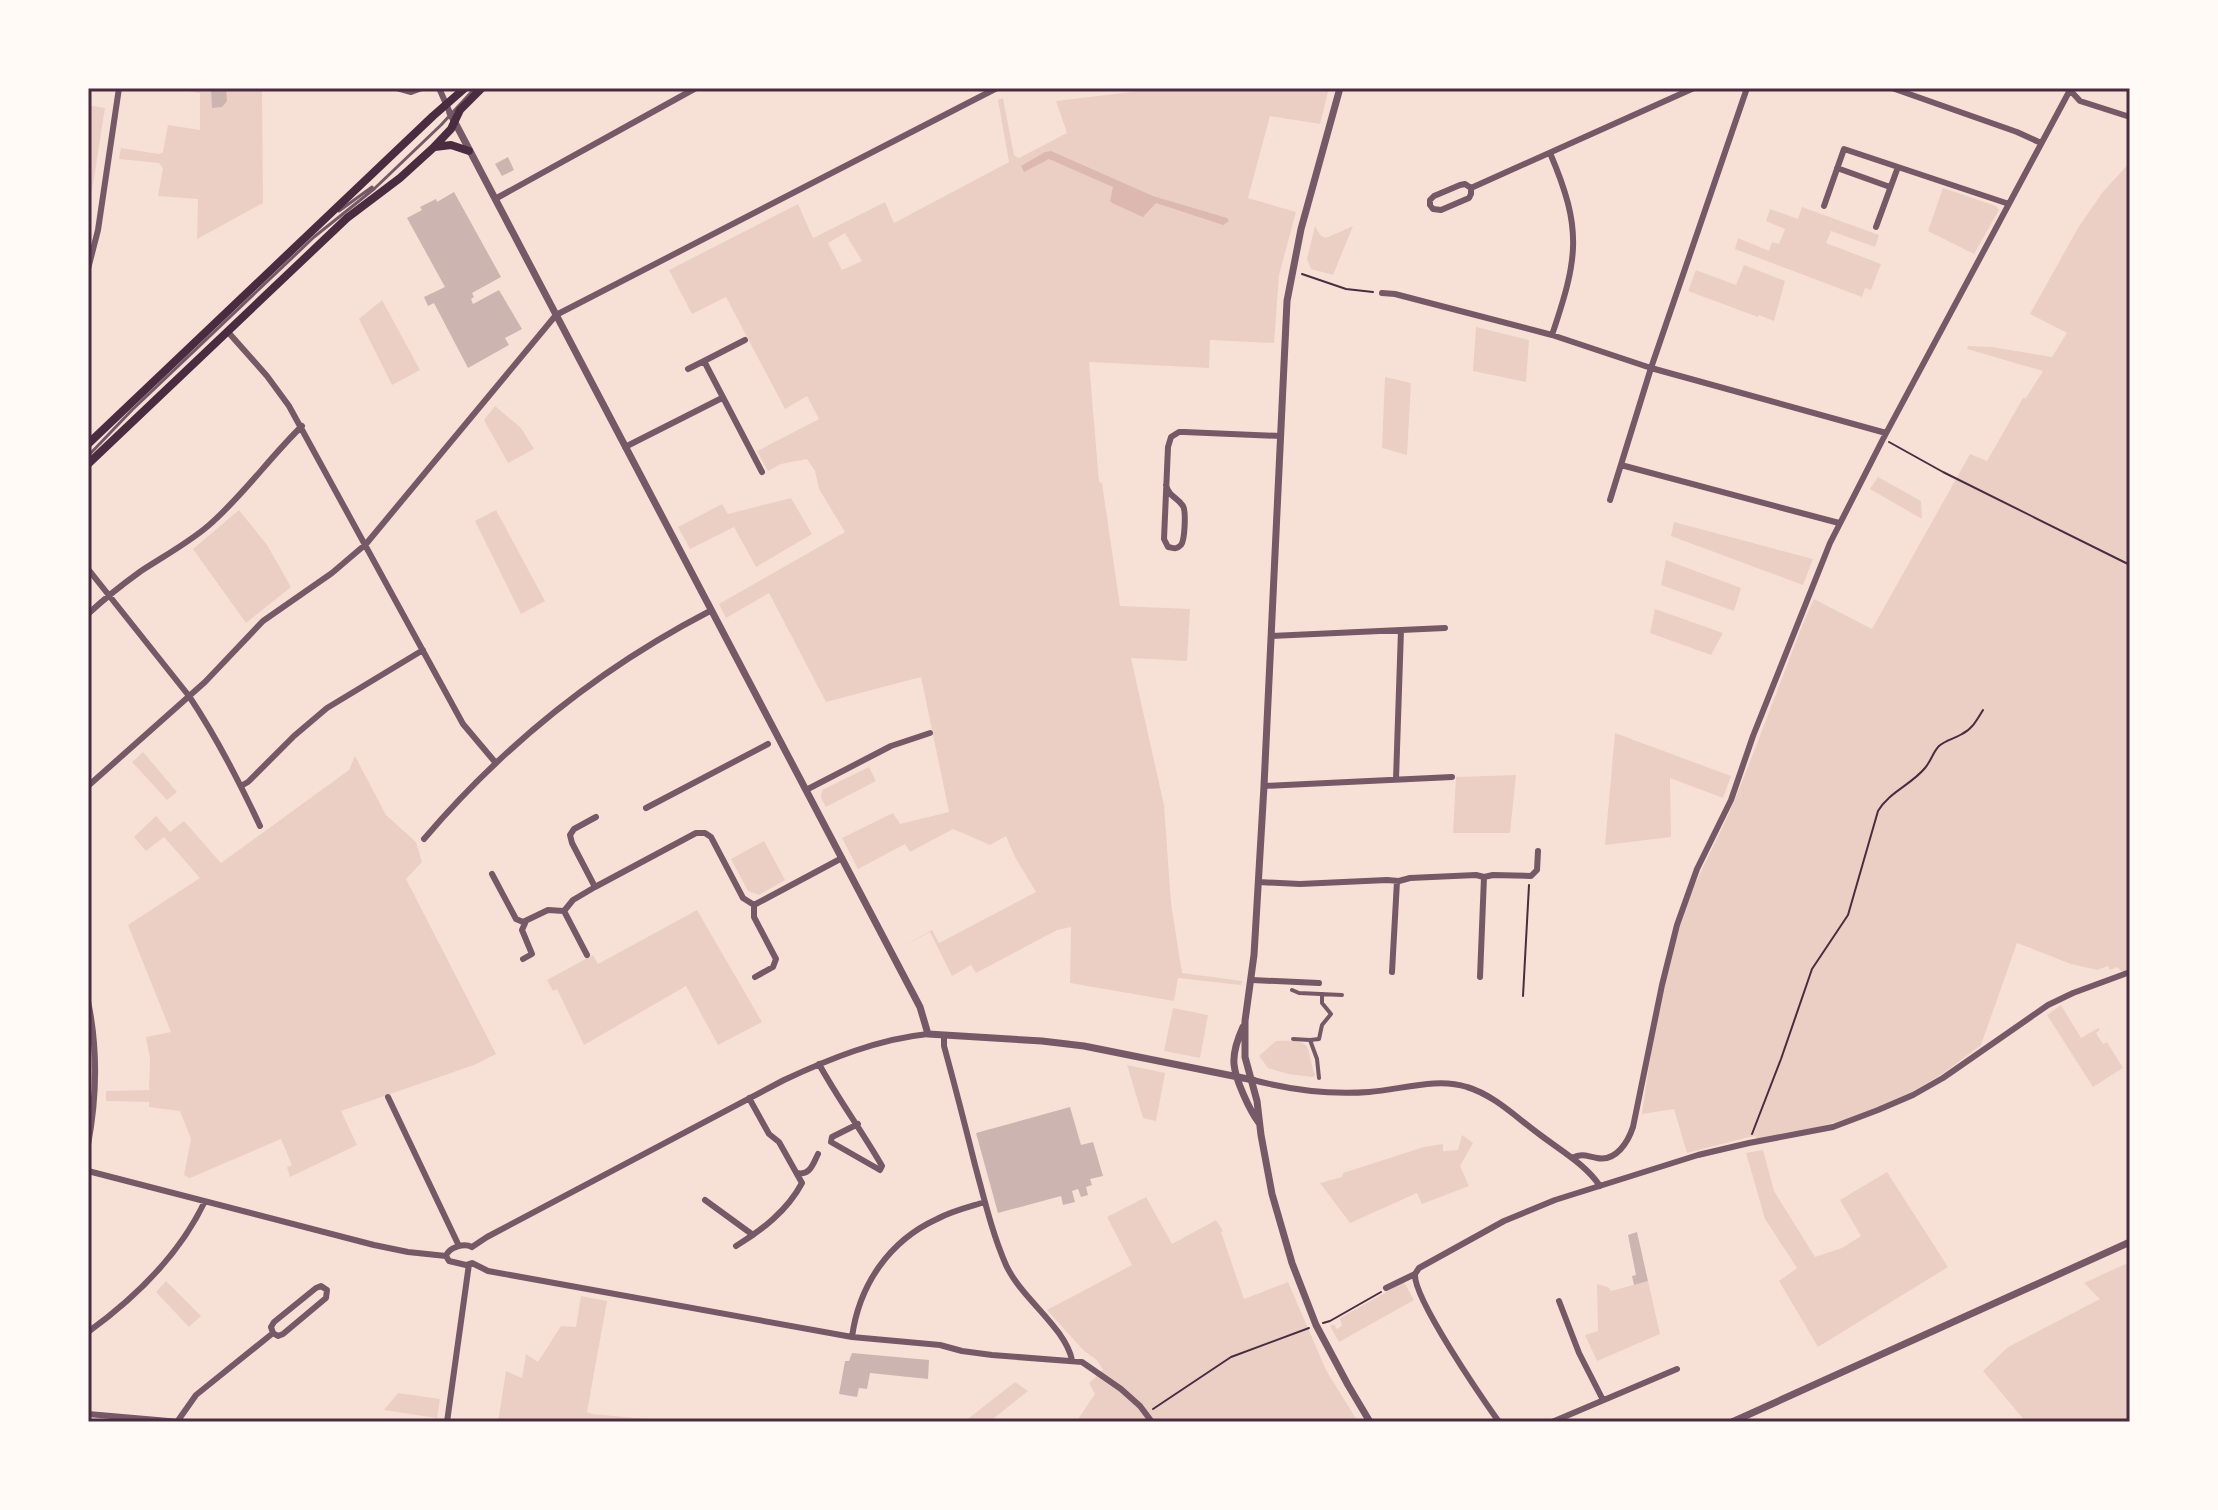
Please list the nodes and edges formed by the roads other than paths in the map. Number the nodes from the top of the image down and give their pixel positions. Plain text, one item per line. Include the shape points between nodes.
1 (119, 88) edge
2 (397, 88) edge
3 (422, 88) edge
4 (439, 88) edge
5 (465, 88) edge
6 (475, 88) edge
7 (482, 88) edge
8 (696, 88) edge
9 (997, 88) edge
10 (1340, 88) edge
11 (1694, 88) edge
12 (1747, 88) edge
13 (1892, 88) edge
14 (2069, 89) edge
15 (448, 108) junction
16 (2130, 117) edge
17 (455, 122) junction
18 (2041, 143) junction
19 (433, 148) junction
20 (469, 151) junction
21 (1550, 153) junction
22 (1898, 167) junction
23 (1837, 168) junction
24 (382, 181) junction
25 (1890, 187) junction
26 (1471, 188) junction
27 (495, 199) junction
28 (2009, 204) junction
29 (1824, 206) dead end
30 (321, 223) junction
31 (1876, 227) dead end
32 (88, 269) edge
33 (1382, 293) road end
34 (556, 315) junction
35 (228, 332) junction
36 (1552, 335) junction
37 (745, 340) dead end
38 (704, 361) junction
39 (1651, 368) junction
40 (688, 369) dead end
41 (722, 398) junction
42 (302, 426) junction
43 (1281, 436) junction
44 (1884, 436) junction
45 (88, 446) edge
46 (625, 447) junction
47 (88, 456) edge
48 (88, 464) edge
49 (1621, 465) junction
50 (762, 472) dead end
51 (1166, 485) junction
52 (1610, 500) dead end
53 (1839, 523) junction
54 (366, 544) junction
55 (88, 569) edge
56 (109, 595) junction
57 (710, 611) junction
58 (88, 614) edge
59 (1445, 628) dead end
60 (1401, 630) junction
61 (1271, 636) junction
62 (423, 650) junction
63 (189, 696) junction
64 (930, 733) dead end
65 (768, 744) dead end
66 (495, 762) junction
67 (1452, 777) dead end
68 (1396, 779) junction
69 (88, 786) edge
70 (241, 786) junction
71 (1264, 786) junction
72 (806, 790) junction
73 (646, 808) dead end
74 (596, 817) dead end
75 (260, 826) dead end
76 (424, 839) dead end
77 (1538, 851) dead end
78 (842, 858) junction
79 (492, 874) dead end
80 (1484, 877) junction
81 (1397, 881) junction
82 (1258, 882) junction
83 (595, 887) junction
84 (754, 905) junction
85 (564, 911) junction
86 (526, 921) junction
87 (587, 955) dead end
88 (523, 959) dead end
89 (1392, 972) dead end
90 (2130, 972) edge
91 (755, 977) dead end
92 (1480, 977) dead end
93 (1252, 980) junction
94 (1319, 983) dead end
95 (1292, 990) dead end
96 (1322, 994) junction
97 (1342, 995) dead end
98 (88, 1001) edge
99 (1245, 1021) junction
100 (928, 1034) junction
101 (944, 1036) junction
102 (1293, 1039) dead end
103 (1310, 1040) junction
104 (819, 1064) junction
105 (1238, 1076) junction
106 (1319, 1078) dead end
107 (1253, 1080) junction
108 (388, 1097) dead end
109 (749, 1098) junction
110 (1259, 1123) junction
111 (858, 1124) junction
112 (88, 1145) edge
113 (818, 1154) dead end
114 (1572, 1158) junction
115 (88, 1171) edge
116 (797, 1173) junction
117 (1600, 1186) junction
118 (705, 1200) dead end
119 (205, 1201) junction
120 (985, 1202) junction
121 (753, 1235) junction
122 (2130, 1242) edge
123 (459, 1246) junction
124 (736, 1246) dead end
125 (472, 1247) junction
126 (446, 1256) junction
127 (471, 1264) junction
128 (1415, 1274) junction
129 (1386, 1288) road end
130 (1559, 1301) dead end
131 (88, 1332) edge
132 (273, 1333) junction
133 (852, 1337) junction
134 (1072, 1360) junction
135 (1677, 1369) dead end
136 (1603, 1400) junction
137 (88, 1414) edge
138 (178, 1422) edge
139 (447, 1422) edge
140 (1152, 1422) edge
141 (1370, 1422) edge
142 (1499, 1422) edge
143 (1552, 1422) edge
144 (1732, 1422) edge

1 - 32 street
2 - 3 street
4 - 15 street
5 - 15 main road
6 - 15 lane
7 - 17 main road
8 - 27 street
9 - 34 street
10 - 43 street via 1292,271
11 - 21 street
12 - 39 street
13 - 18 street
14 - 16 street via 2080,101
14 - 18 street
15 - 17 street
15 - 24 lane via 441,125
15 - 30 main road
17 - 19 main road
17 - 20 street
18 - 28 street
19 - 20 main road via 448,145
19 - 35 main road via 347,218
20 - 27 street
21 - 26 street
21 - 36 street via 1567,197 1574,252
22 - 23 street via 1844,149
22 - 25 street
22 - 28 street
23 - 25 street
23 - 29 street
24 - 30 lane
24 - 47 lane via 296,254
25 - 31 street
26 - 26 street via 1460,185 1434,196 1430,205 1441,210 1469,198
27 - 34 street
28 - 44 street
30 - 45 main road
33 - 36 street
34 - 46 street
34 - 54 street
35 - 42 street
35 - 48 main road
36 - 39 street
37 - 38 street
38 - 40 street
38 - 41 street
39 - 44 street
39 - 49 street
41 - 46 street
41 - 50 street
42 - 54 street
42 - 56 street via 207,527
43 - 51 street via 1179,432 1168,442
43 - 61 street
44 - 53 street
46 - 57 street
49 - 52 street
49 - 53 street
51 - 51 street via 1164,542 1175,549 1183,541 1185,511
53 - 114 street via 1677,925 1630,1135 1610,1156
54 - 62 street
54 - 63 street via 263,621
55 - 56 street
56 - 58 street
56 - 63 street
57 - 66 street via 587,687
57 - 72 street
59 - 60 street
60 - 61 street
60 - 68 street
61 - 71 street
62 - 66 street via 463,724
62 - 70 street via 327,708
63 - 69 street
63 - 70 street
64 - 72 street via 891,746
65 - 73 street
66 - 76 street
67 - 68 street
68 - 71 street
70 - 75 street
71 - 82 street
72 - 78 street
74 - 83 street via 570,835
77 - 80 street via 1534,875
78 - 84 street
78 - 100 street via 920,1007
79 - 86 street via 516,919
80 - 81 street
80 - 92 street
81 - 82 street
81 - 89 street
82 - 93 street
83 - 84 street via 700,832 711,837 743,898
83 - 85 street
84 - 91 street via 776,962
85 - 86 street via 548,910
85 - 87 street
86 - 88 street via 522,930 532,954
90 - 117 street via 2048,1005 1943,1078 1889,1106 1833,1127 1698,1155
93 - 94 street
93 - 99 street
95 - 96 street
96 - 97 street
96 - 103 street via 1331,1014 1319,1039
98 - 112 street via 96,1073
99 - 105 street via 1234,1058
99 - 107 street via 1245,1060
100 - 101 street
100 - 104 street
101 - 105 street via 1066,1043
101 - 120 street
102 - 103 street
103 - 106 street
104 - 109 street
104 - 111 street
105 - 107 street
105 - 110 street
107 - 110 street
107 - 114 street via 1344,1093 1461,1085 1488,1096
108 - 123 street
109 - 116 street
109 - 125 street
110 - 141 street via 1276,1212 1296,1274 1316,1325
111 - 111 street via 882,1166 879,1170 831,1142
113 - 116 street via 809,1171
114 - 117 street
115 - 119 street
116 - 121 street via 801,1186 785,1209
117 - 128 street via 1523,1212
118 - 121 street
119 - 126 street via 391,1249
119 - 131 street via 153,1275
120 - 133 street via 935,1219 894,1248 863,1293
120 - 134 street via 1010,1272 1063,1340
121 - 124 street
122 - 144 street
123 - 125 street
123 - 126 street
125 - 127 street via 476,1254
126 - 127 street
127 - 133 street
127 - 139 street
128 - 129 street
128 - 142 street via 1436,1325
130 - 136 street
132 - 132 street via 274,1322 316,1288 327,1290 326,1298 285,1333
132 - 138 street via 196,1395
133 - 134 street
134 - 140 street via 1094,1369 1128,1395
135 - 136 street
136 - 143 street
137 - 138 street

